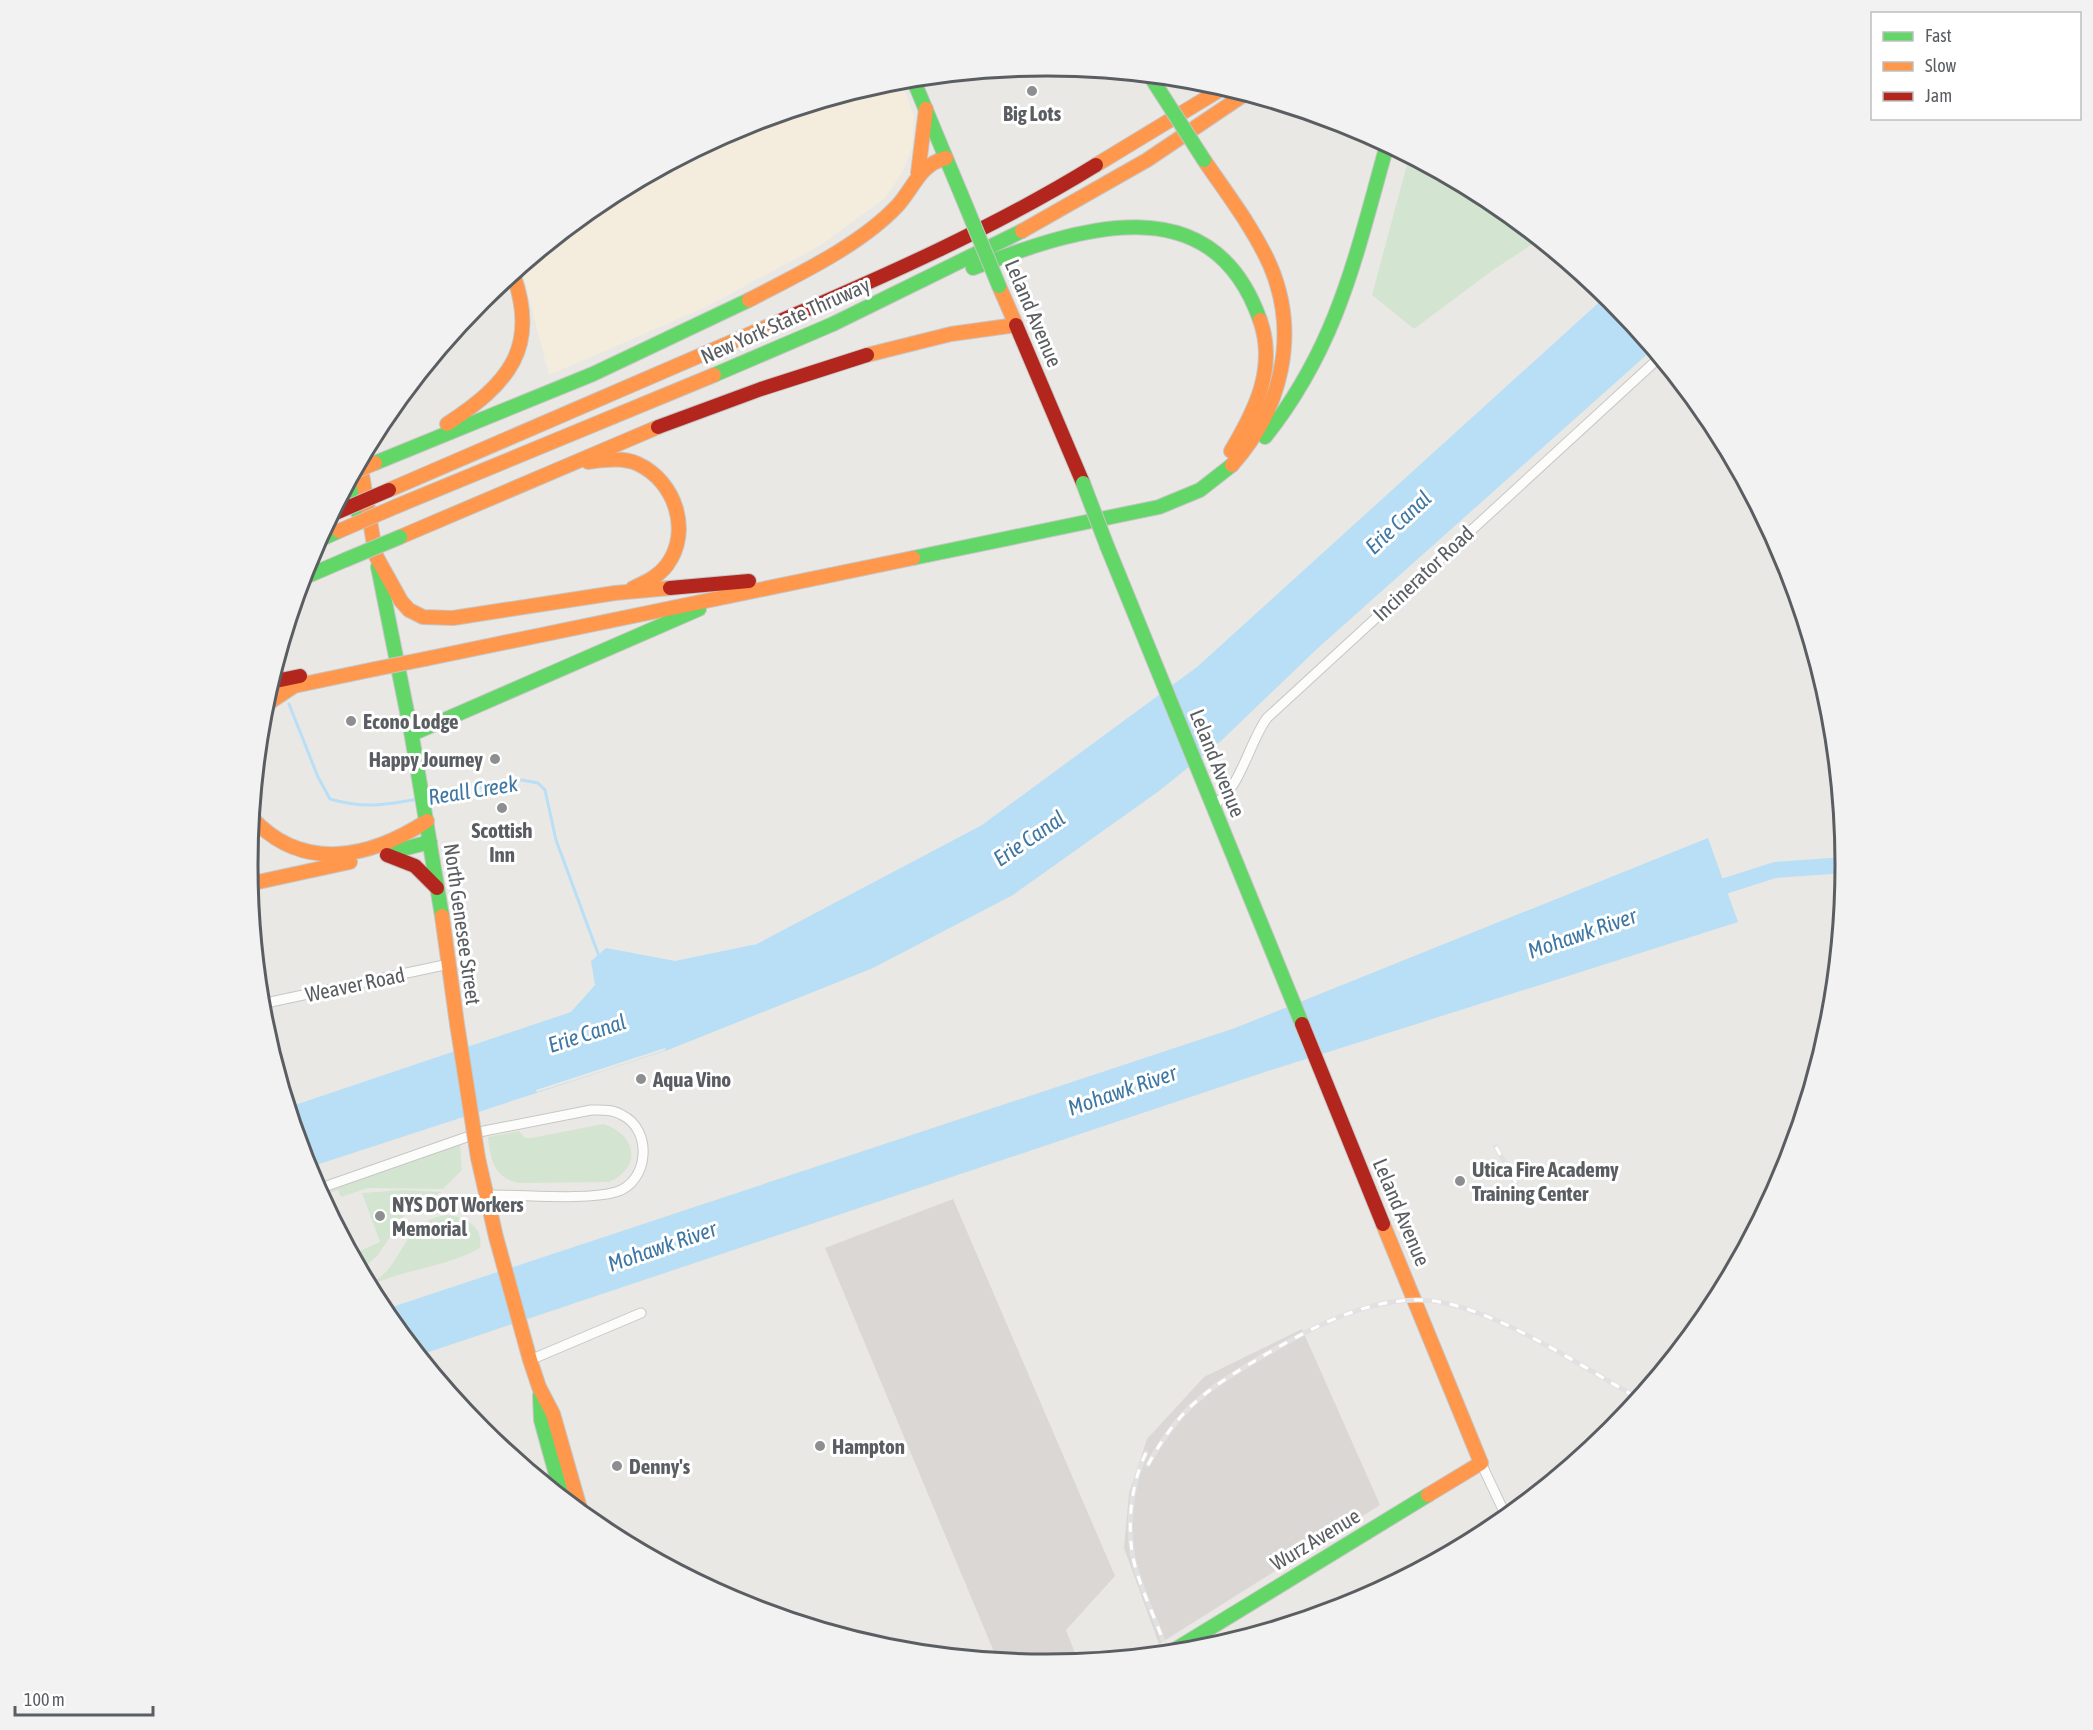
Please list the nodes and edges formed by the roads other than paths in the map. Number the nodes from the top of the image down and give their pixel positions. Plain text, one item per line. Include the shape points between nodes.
1 (1151, 83) edge
2 (917, 88) edge
3 (1205, 93) edge
4 (1213, 95) edge
5 (1236, 100) edge
6 (926, 109) junction
7 (1187, 111) junction
8 (1385, 153) edge
9 (946, 158) junction
10 (1201, 161) junction
11 (917, 175) junction
12 (516, 282) edge
13 (864, 309) junction
14 (1016, 325) junction
15 (1654, 363) edge
16 (1232, 450) junction
17 (399, 453) junction
18 (568, 464) junction
19 (367, 466) edge
20 (1225, 471) junction
21 (362, 475) edge
22 (352, 493) edge
23 (342, 510) edge
24 (331, 535) edge
25 (376, 556) junction
26 (379, 571) junction
27 (314, 573) edge
28 (768, 579) junction
29 (747, 591) junction
30 (615, 593) junction
31 (423, 655) junction
32 (374, 665) junction
33 (280, 680) edge
34 (276, 697) edge
35 (412, 734) junction
36 (1212, 806) junction
37 (426, 815) junction
38 (260, 825) edge
39 (430, 842) junction
40 (382, 855) junction
41 (259, 882) edge
42 (437, 888) junction
43 (449, 964) junction
44 (270, 1002) edge
45 (327, 1186) edge
46 (486, 1195) junction
47 (641, 1313) dead end
48 (531, 1360) junction
49 (539, 1387) junction
50 (1481, 1463) junction
51 (559, 1485) edge
52 (577, 1499) edge
53 (1502, 1509) edge
54 (1192, 1639) edge

1 - 10 main road, bridge
2 - 6 main road, Leland Avenue
3 - 7 main road
4 - 7 main road, New York State Thruway
5 - 13 main road, New York State Thruway via 1083,198
6 - 9 main road, Leland Avenue
6 - 11 main road
7 - 23 main road, New York State Thruway, bridge via 1062,186 897,271
8 - 20 main road via 1341,309 1322,353 1267,435 1242,461
9 - 11 main road via 930,161
9 - 14 main road, Leland Avenue, bridge
10 - 16 main road via 1251,243 1264,269 1276,310 1277,355 1265,404
10 - 20 main road via 1266,256 1283,311 1282,369 1273,402 1246,449
11 - 17 main road via 889,214 767,291 585,376
12 - 17 main road via 523,303 524,326 515,363 490,394
13 - 16 main road via 1064,237 1139,225 1175,231 1205,245 1233,267 1258,309 1266,342 1263,385 1255,409
13 - 24 main road, New York State Thruway, bridge
14 - 18 main road via 867,356 796,377 685,416
14 - 36 main road, Leland Avenue, bridge
15 - 36 street, Incinerator Road via 1267,718 1223,801
16 - 28 main road via 1184,485 1157,495
17 - 19 main road, bridge
18 - 27 main road, bridge
18 - 30 main road via 603,460 639,464 666,486 675,500 680,517 679,537 666,565 650,580
20 - 29 main road via 1206,486 1159,507
21 - 25 main road, North Genesee Street
22 - 26 main road
25 - 26 main road, North Genesee Street
25 - 30 main road via 400,601 409,610 429,618 453,618
26 - 35 main road, North Genesee Street
28 - 30 main road
28 - 31 main road
29 - 31 main road
29 - 35 main road
31 - 32 main road, bridge
32 - 33 main road
32 - 34 main road via 294,686
35 - 37 main road, North Genesee Street
36 - 50 main road, Leland Avenue
37 - 38 main road via 409,835 393,843 322,855 298,852 280,844
37 - 39 main road, North Genesee Street
39 - 40 main road
39 - 42 main road, North Genesee Street
40 - 41 main road
40 - 42 main road via 412,863
42 - 43 main road, North Genesee Street
43 - 44 street, Weaver Road
43 - 46 main road, North Genesee Street, bridge
45 - 46 street via 484,1131 591,1110 622,1114 633,1122 641,1137 644,1159 633,1182 615,1192
46 - 48 main road, North Genesee Street
47 - 48 street
48 - 49 main road, North Genesee Street
49 - 51 main road, North Genesee Street via 541,1420
49 - 52 main road, North Genesee Street via 553,1414
50 - 53 street
50 - 54 main road, Wurz Avenue

